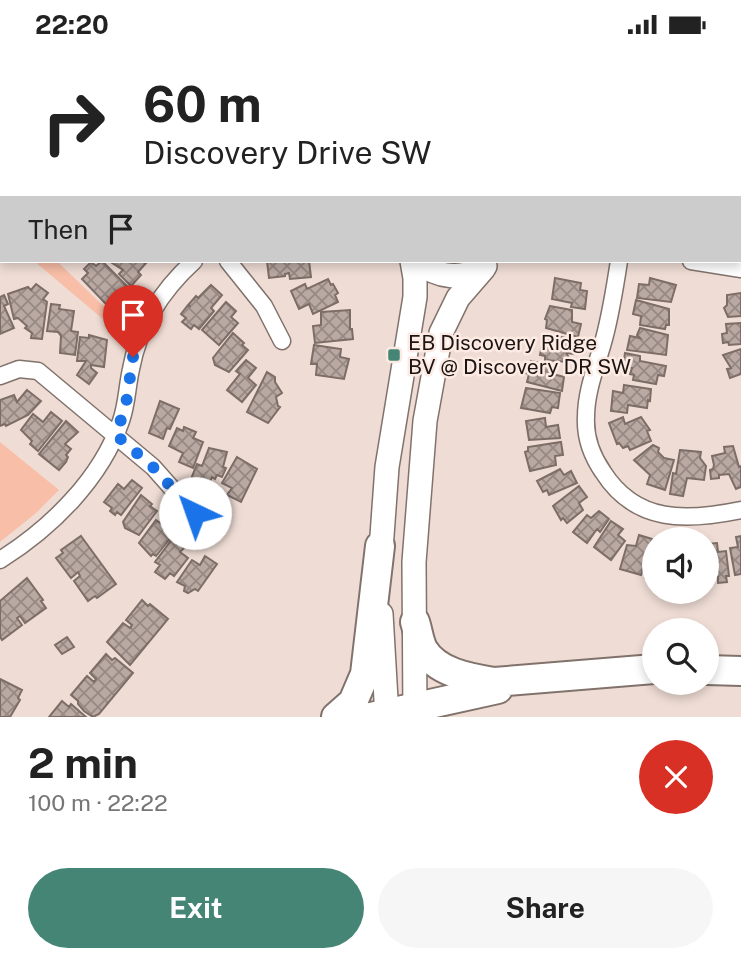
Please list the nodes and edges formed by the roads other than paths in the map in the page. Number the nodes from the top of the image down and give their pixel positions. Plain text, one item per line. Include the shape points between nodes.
1 (192, 263) edge
2 (230, 263) edge
3 (415, 263) edge
4 (419, 263) edge
5 (619, 263) edge
6 (704, 263) edge
7 (487, 264) edge
8 (741, 269) edge
9 (282, 341) dead end
10 (0, 376) edge
11 (116, 435) junction
12 (741, 510) edge
13 (212, 526) dead end
14 (380, 546) junction
15 (0, 560) edge
16 (415, 622) junction
17 (642, 669) edge
18 (719, 670) edge
19 (741, 671) edge
20 (561, 677) junction
21 (415, 713) edge
22 (382, 715) edge
23 (336, 717) edge

1 - 11 street via 160,296 140,334
2 - 9 street via 264,306
3 - 14 street via 415,297 389,454
4 - 7 street via 449,276 461,276
5 - 12 street via 585,418 597,463 628,499 656,513 687,518
6 - 8 street
7 - 16 street via 458,298 441,333 418,490
10 - 11 street via 19,369 38,371
11 - 13 street
11 - 15 street via 99,465 63,509
14 - 22 street
14 - 23 highway via 365,674 353,702
16 - 20 highway via 428,656 457,674 494,682
16 - 21 street
17 - 20 highway
18 - 19 highway
20 - 21 highway via 441,700
21 - 22 highway

